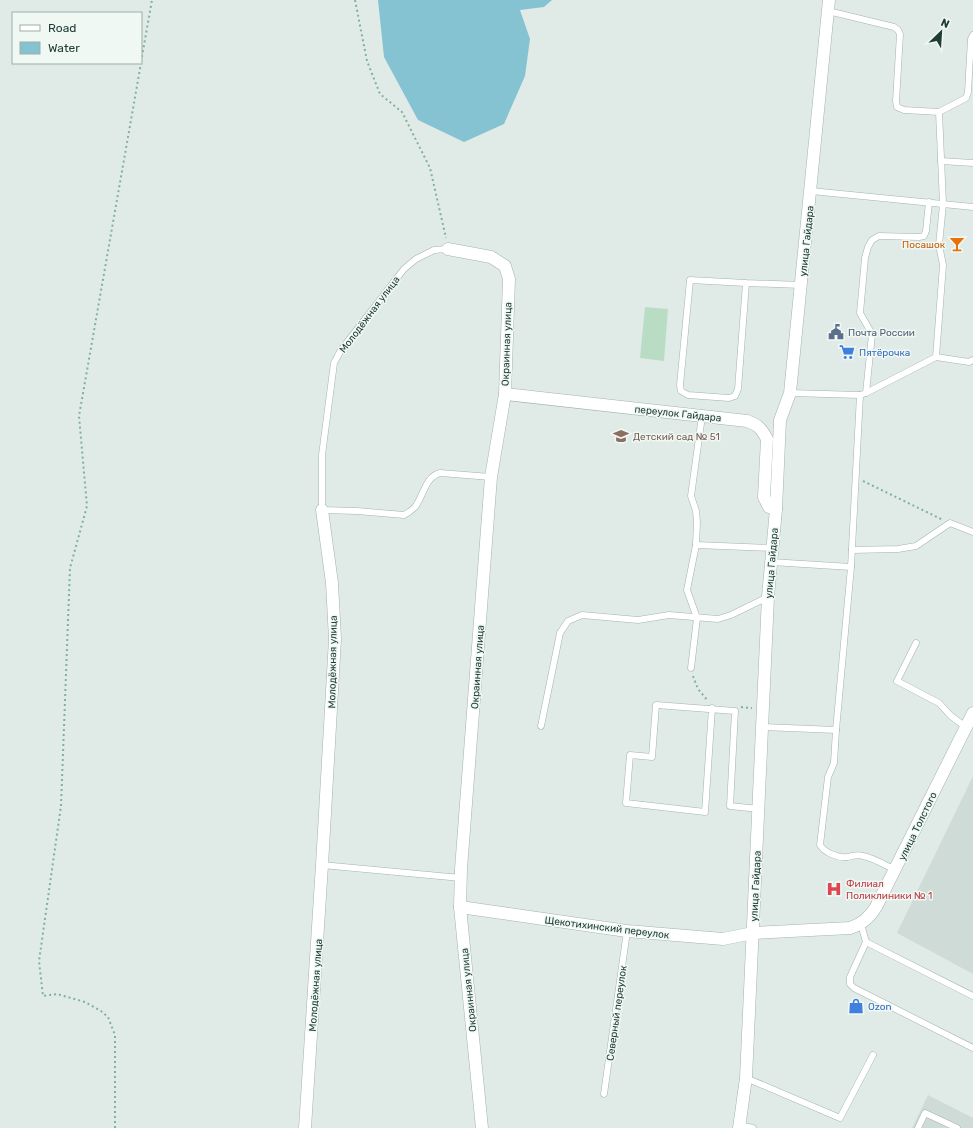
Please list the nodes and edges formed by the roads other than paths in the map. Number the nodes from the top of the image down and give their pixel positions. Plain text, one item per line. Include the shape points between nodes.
1 (828, 6) edge
2 (973, 35) edge
3 (939, 112) junction
4 (941, 161) junction
5 (973, 163) edge
6 (811, 191) junction
7 (929, 202) junction
8 (943, 204) junction
9 (973, 207) edge
10 (448, 248) joint
11 (746, 283) junction
12 (801, 285) junction
13 (936, 357) junction
14 (973, 360) edge
15 (790, 393) junction
16 (505, 394) junction
17 (863, 394) junction
18 (702, 416) junction
19 (491, 477) junction
20 (776, 509) junction
21 (322, 510) junction
22 (973, 532) edge
23 (696, 545) junction
24 (773, 548) junction
25 (852, 550) junction
26 (772, 562) junction
27 (851, 567) junction
28 (768, 597) junction
29 (697, 618) junction
30 (916, 643) dead end
31 (691, 668) road end
32 (711, 705) junction
33 (973, 713) edge
34 (541, 726) dead end
35 (762, 727) junction
36 (966, 727) junction
37 (836, 730) junction
38 (759, 809) junction
39 (322, 864) junction
40 (895, 870) junction
41 (461, 878) junction
42 (460, 907) junction
43 (861, 924) junction
44 (627, 932) junction
45 (753, 933) junction
46 (866, 942) junction
47 (973, 996) edge
48 (973, 1048) edge
49 (873, 1055) dead end
50 (746, 1078) junction
51 (604, 1094) dead end
52 (739, 1127) edge
53 (305, 1128) edge
54 (482, 1128) edge
55 (753, 1128) edge
56 (918, 1128) edge
57 (957, 1128) edge

1 - 3 lane via 898,30 900,34 897,107 904,110
1 - 6 street, улица Гайдара
2 - 3 lane via 966,98
3 - 4 lane
4 - 5 lane
4 - 8 lane
6 - 7 lane
6 - 12 street, улица Гайдара
7 - 8 lane
7 - 17 lane via 924,236 879,236 872,240 868,247 860,313 872,334
8 - 9 lane
8 - 13 lane via 939,245 943,265
10 - 16 street, Окраинная улица via 491,257 505,266 508,279
10 - 21 lane, Молодёжная улица via 434,250 416,259 404,269 341,350 334,363 322,455
11 - 11 lane via 690,280 680,384 681,391 688,395 729,398 735,396 738,389
11 - 12 lane
12 - 15 street, улица Гайдара
13 - 14 lane via 969,362
13 - 17 lane
15 - 17 lane
15 - 20 street, улица Гайдара via 780,420
16 - 18 street, переулок Гайдара
16 - 19 street, Окраинная улица
17 - 25 lane
18 - 20 street, переулок Гайдара via 747,421 763,430 767,439 764,497 769,508
18 - 23 lane via 691,496 696,511
19 - 21 lane via 440,472 433,474 414,508 404,515
19 - 41 street, Окраинная улица
20 - 24 street, улица Гайдара
21 - 39 street, Молодёжная улица via 332,583 335,639
22 - 25 lane via 950,523 916,546
23 - 24 lane
23 - 29 lane via 687,590
24 - 26 street, улица Гайдара
25 - 27 lane
26 - 27 lane
26 - 28 street, улица Гайдара
27 - 37 lane
28 - 29 lane via 718,619
28 - 35 street, улица Гайдара
29 - 31 lane
29 - 34 lane via 669,615 638,620 582,615 568,621 560,633
30 - 36 lane via 897,681 939,703
32 - 32 lane via 656,704 652,757 630,755 626,803 706,812
32 - 38 lane via 735,711 730,806
33 - 36 street, улица Толстого
35 - 37 lane
35 - 38 street, улица Гайдара
36 - 40 street, улица Толстого
37 - 40 lane via 834,763 828,777 820,845 826,852 839,857 865,856
38 - 45 street, улица Гайдара
39 - 41 lane
39 - 53 street, Молодёжная улица
40 - 43 street, улица Толстого via 876,907
41 - 42 street, Окраинная улица
42 - 44 street, Щекотихинский переулок
42 - 54 street, Окраинная улица
43 - 45 street via 850,928
43 - 46 lane
44 - 45 street, Щекотихинский переулок via 723,939
44 - 51 lane, Северный переулок
45 - 50 street, улица Гайдара
46 - 47 lane
46 - 48 lane via 850,977 850,984 854,988
49 - 50 lane via 840,1118
50 - 52 street, улица Гайдара
52 - 55 lane
56 - 57 lane via 926,1113

